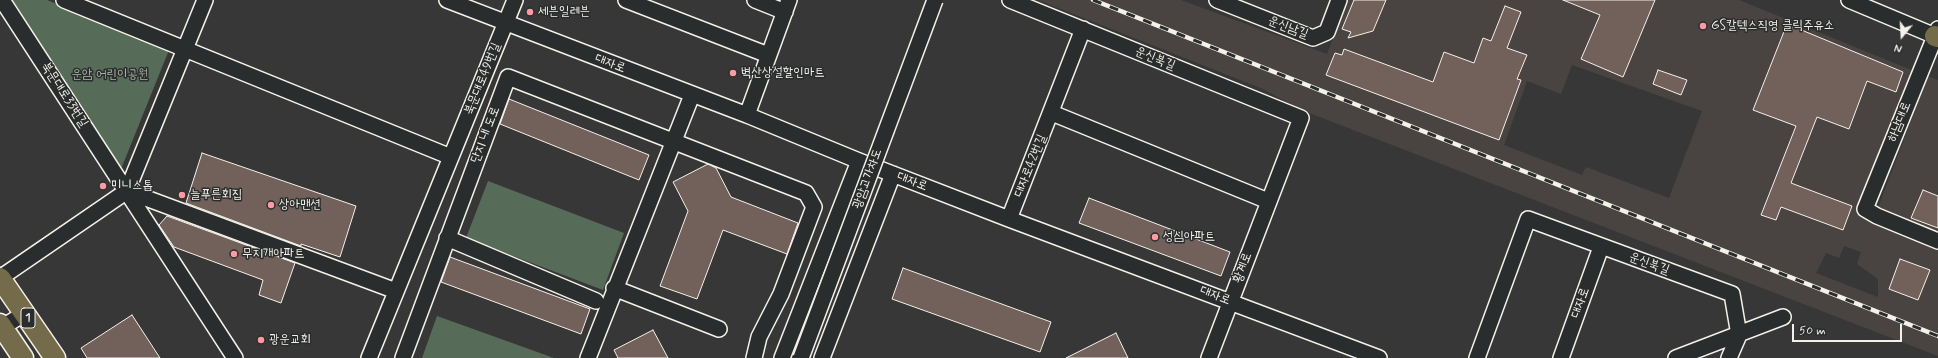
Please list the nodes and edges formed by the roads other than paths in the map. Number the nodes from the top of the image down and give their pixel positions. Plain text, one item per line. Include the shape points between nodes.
1 (2, 0) edge
2 (64, 0) edge
3 (205, 0) edge
4 (448, 0) edge
5 (515, 0) edge
6 (626, 0) edge
7 (755, 0) edge
8 (935, 0) edge
9 (1010, 0) edge
10 (1218, 0) edge
11 (1339, 0) edge
12 (1849, 0) edge
13 (787, 6) edge
14 (506, 24) junction
15 (1083, 29) junction
16 (1937, 34) edge
17 (185, 50) junction
18 (768, 55) junction
19 (692, 95) junction
20 (1052, 113) junction
21 (746, 115) junction
22 (1301, 118) joint
23 (674, 140) junction
24 (451, 157) junction
25 (859, 161) junction
26 (893, 174) junction
27 (127, 191) junction
28 (1268, 201) junction
29 (1009, 219) junction
30 (447, 238) junction
31 (1938, 241) edge
32 (1601, 247) junction
33 (0, 278) edge
34 (614, 288) junction
35 (396, 291) junction
36 (596, 301) dead end
37 (1230, 302) junction
38 (25, 313) junction
39 (1783, 317) dead end
40 (1, 326) edge
41 (719, 329) dead end
42 (1739, 335) junction
43 (23, 358) edge
44 (55, 358) edge
45 (235, 358) edge
46 (369, 358) edge
47 (403, 358) edge
48 (588, 358) edge
49 (754, 358) edge
50 (782, 358) edge
51 (801, 358) edge
52 (822, 358) edge
53 (1209, 358) edge
54 (1379, 358) edge
55 (1477, 358) edge
56 (1561, 358) edge
57 (1676, 358) edge
58 (1729, 358) edge

1 - 27 street, 북문대로33번길
2 - 17 street
3 - 17 street
4 - 14 street, 대자로
5 - 14 street, 북문대로49번길
6 - 18 street
7 - 13 street
8 - 51 street, 광암고가차도, bridge
9 - 15 street, 운신북길
10 - 11 street, 운신남길 via 1314,38 1327,32
12 - 16 street, 하남대로
13 - 18 street
14 - 19 street, 대자로
14 - 24 street, 북문대로49번길
15 - 20 street, 대자로42번길
15 - 22 street, 운신북길
16 - 31 street, 하남대로 via 1865,209
17 - 24 street
17 - 27 street
18 - 21 street
19 - 21 street, 대자로
19 - 23 street
20 - 28 street
20 - 29 street, 대자로42번길
21 - 25 street, 대자로
22 - 28 street, 황계로
23 - 30 street, 단지 내 도로 via 508,77
23 - 34 street
23 - 49 street via 806,193 814,207 781,294 759,337
24 - 35 street, 북문대로49번길
25 - 26 street, 대자로
25 - 50 street
26 - 29 street, 대자로
26 - 52 street
27 - 33 street
27 - 35 street
27 - 45 street, 북문대로33번길
28 - 37 street, 황계로
29 - 37 street, 대자로
30 - 36 street
30 - 47 street, 단지 내 도로
32 - 42 street, 운신북길 via 1732,294
32 - 55 street, 운신북길 via 1528,219
32 - 56 street, 대자로
33 - 38 main road, 1
34 - 41 street
34 - 48 street
35 - 46 street, 북문대로49번길
37 - 53 street, 황계로
37 - 54 street, 대자로
38 - 40 street
38 - 44 main road, 1
39 - 42 street
40 - 43 main road, 1
42 - 57 street
42 - 58 street

